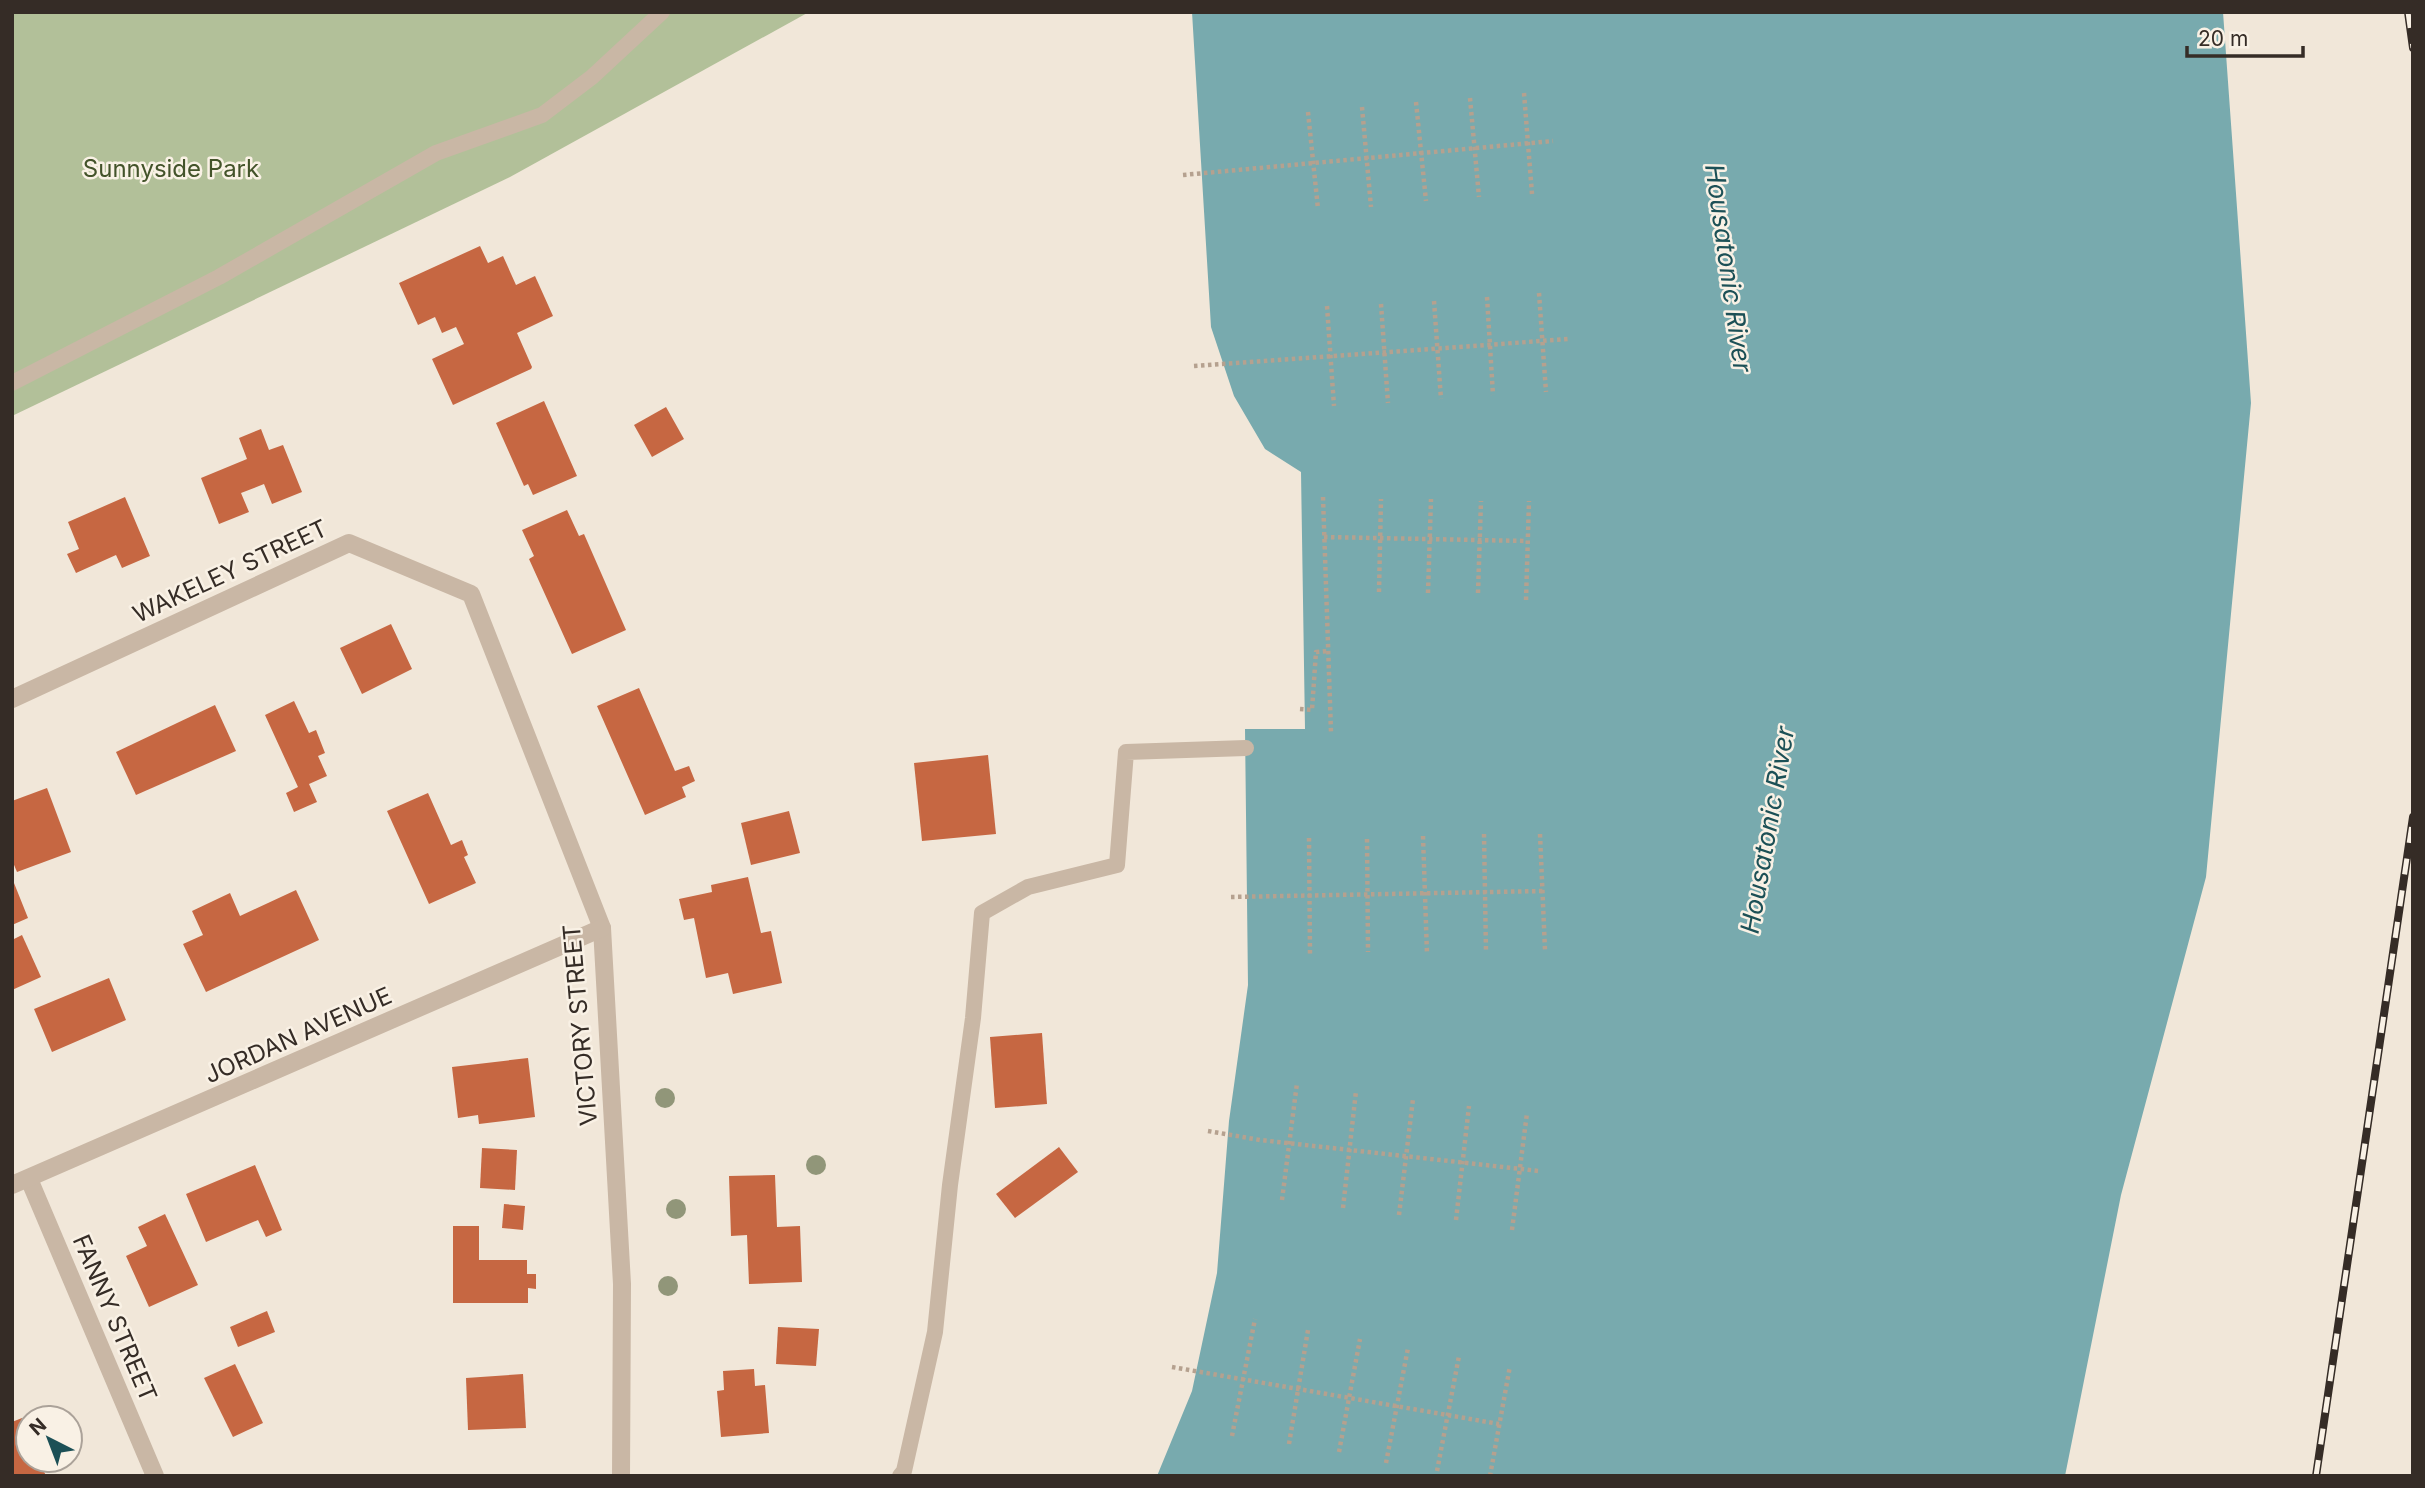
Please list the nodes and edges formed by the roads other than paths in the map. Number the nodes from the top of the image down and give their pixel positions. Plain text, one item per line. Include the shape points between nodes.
1 (662, 12) edge
2 (12, 383) edge
3 (471, 594) joint
4 (12, 699) edge
5 (1246, 748) dead end
6 (602, 928) junction
7 (21, 1182) edge
8 (155, 1476) edge
9 (621, 1476) edge
10 (901, 1476) edge

1 - 2 lane via 592,77 542,115 436,153 219,277
3 - 4 street, WAKELEY STREET via 348,544
3 - 6 street, VICTORY STREET
5 - 10 lane via 1126,752 1117,865 1028,887 982,913 935,1332
6 - 7 street, JORDAN AVENUE
6 - 9 street, VICTORY STREET via 622,1284
7 - 8 street, FANNY STREET

